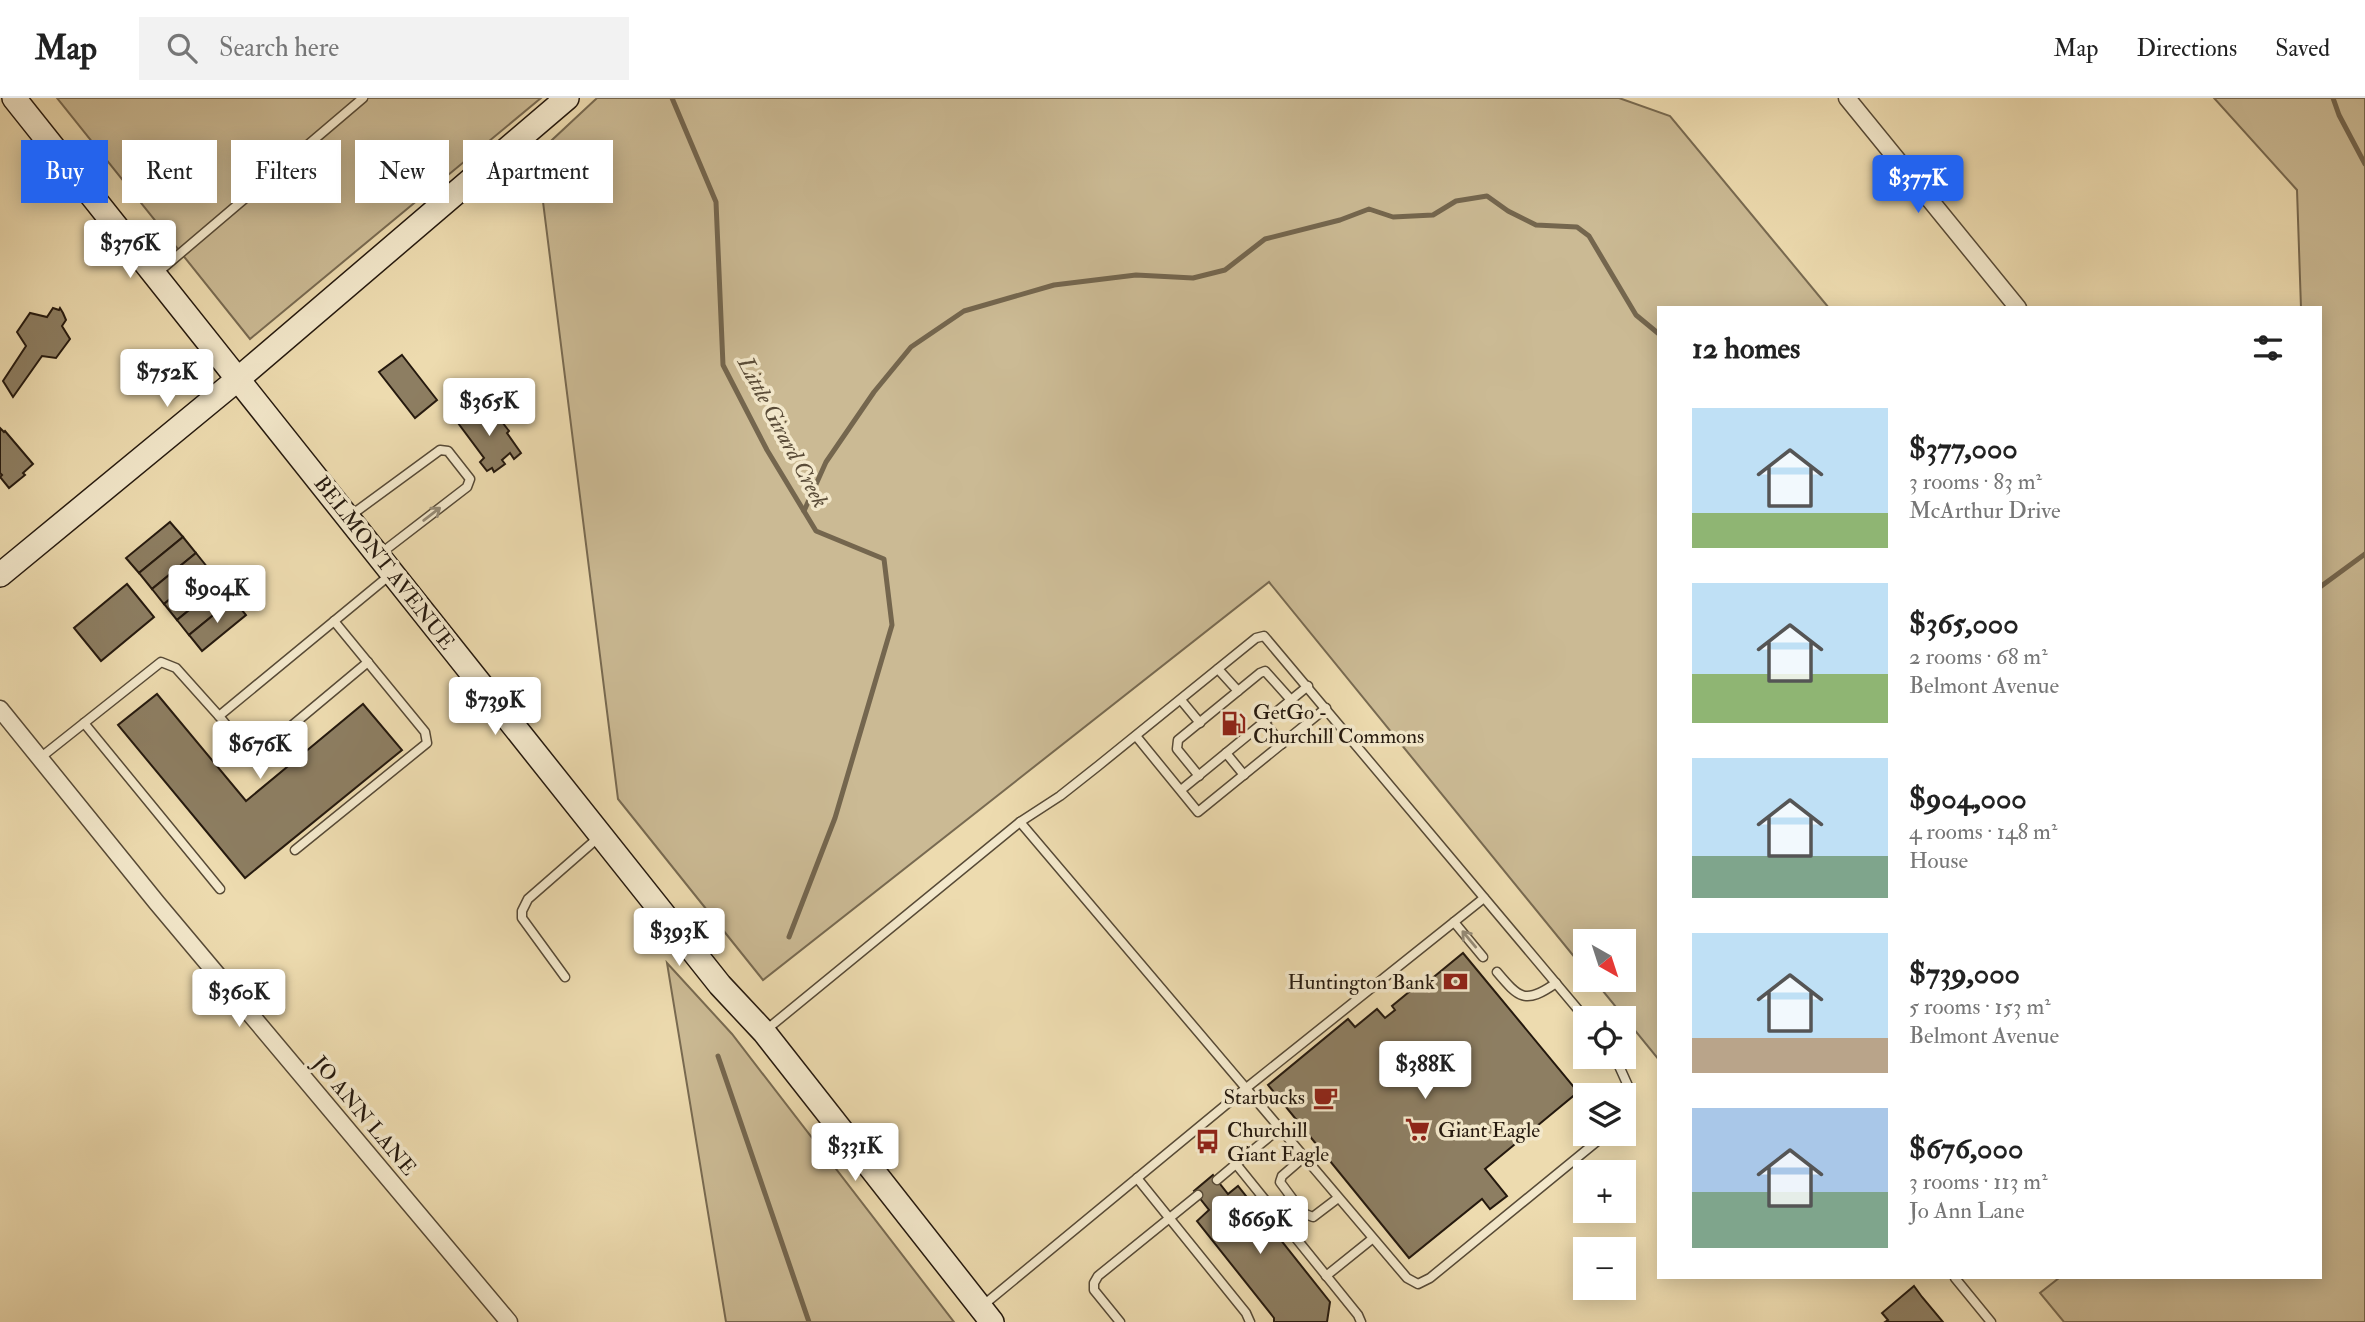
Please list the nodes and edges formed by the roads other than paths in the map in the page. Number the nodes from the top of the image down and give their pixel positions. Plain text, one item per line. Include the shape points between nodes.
1 (14, 98) edge
2 (363, 98) edge
3 (568, 98) edge
4 (1847, 98) edge
5 (154, 276) junction
6 (2016, 306) edge
7 (238, 379) junction
8 (348, 517) junction
9 (378, 555) junction
10 (393, 573) junction
11 (0, 575) edge
12 (334, 621) junction
13 (368, 662) junction
14 (1218, 668) junction
15 (1308, 686) junction
16 (1238, 691) junction
17 (1181, 699) junction
18 (1291, 700) junction
19 (1326, 708) junction
20 (0, 709) edge
21 (219, 716) junction
22 (1264, 722) junction
23 (84, 723) junction
24 (1200, 723) junction
25 (1136, 736) junction
26 (1282, 744) junction
27 (1226, 754) junction
28 (40, 758) junction
29 (1244, 775) junction
30 (1199, 776) junction
31 (1181, 790) junction
32 (1020, 822) junction
33 (601, 835) junction
34 (295, 850) dead end
35 (220, 888) dead end
36 (1484, 898) junction
37 (1454, 922) junction
38 (1483, 957) dead end
39 (1496, 972) dead end
40 (565, 977) dead end
41 (1556, 983) junction
42 (1575, 1006) edge
43 (764, 1032) junction
44 (1245, 1089) junction
45 (1280, 1128) junction
46 (1591, 1146) edge
47 (1304, 1157) junction
48 (1237, 1164) junction
49 (1138, 1178) junction
50 (1217, 1180) dead end
51 (1198, 1195) dead end
52 (1338, 1198) junction
53 (1169, 1218) junction
54 (1372, 1240) junction
55 (1326, 1276) junction
56 (1956, 1279) edge
57 (987, 1315) edge
58 (509, 1322) edge
59 (1120, 1322) edge
60 (1250, 1322) edge
61 (1361, 1322) edge
62 (1991, 1322) edge

1 - 5 main road, BELMONT AVENUE
2 - 5 lane
3 - 7 main road
4 - 6 street
5 - 7 main road, BELMONT AVENUE
7 - 8 main road, BELMONT AVENUE
7 - 11 main road
8 - 9 main road, BELMONT AVENUE
9 -> 8 lane via 467,487 470,479 463,469 448,451 440,450
9 - 10 main road, BELMONT AVENUE
10 - 12 lane
10 - 33 main road, BELMONT AVENUE
12 - 13 lane
12 - 21 lane
13 - 21 lane via 259,753 246,748
13 - 34 lane via 425,733 427,743
14 - 15 lane via 1264,636
14 - 16 lane
14 - 17 lane
15 - 18 lane
15 - 19 lane
16 - 18 lane via 1265,671
16 - 24 lane
17 - 24 lane
17 - 25 lane
18 - 22 lane
19 - 26 lane
19 - 36 lane
20 - 28 street, JO ANN LANE
21 - 23 lane via 176,668 161,662
22 - 26 lane
22 - 27 lane
23 - 28 lane
23 - 35 lane
24 - 30 lane via 1176,745
25 - 31 lane
25 - 32 lane
26 - 29 lane
27 - 29 lane
27 - 30 lane
28 - 58 street, JO ANN LANE
29 - 31 lane via 1198,811
30 - 31 lane
32 - 43 lane
32 - 44 lane
33 - 40 lane via 528,899 522,911 522,918
33 - 43 main road, BELMONT AVENUE via 720,985
36 - 37 lane
36 - 41 lane
38 -> 37 lane
37 - 44 lane
39 - 41 lane via 1513,992 1526,997 1541,994
41 - 42 lane
43 - 57 main road, BELMONT AVENUE
44 - 45 lane
44 - 49 lane
45 - 47 lane
45 - 48 lane
46 - 54 lane via 1418,1284
47 - 52 lane
47 - 52 lane via 1280,1182 1303,1213 1313,1217
48 - 50 lane
48 - 55 lane
49 - 53 lane
49 - 57 lane
51 - 53 lane
52 - 54 lane
53 - 59 lane via 1094,1283 1094,1290
53 - 60 lane
54 - 55 lane
55 - 61 lane
56 - 62 lane

